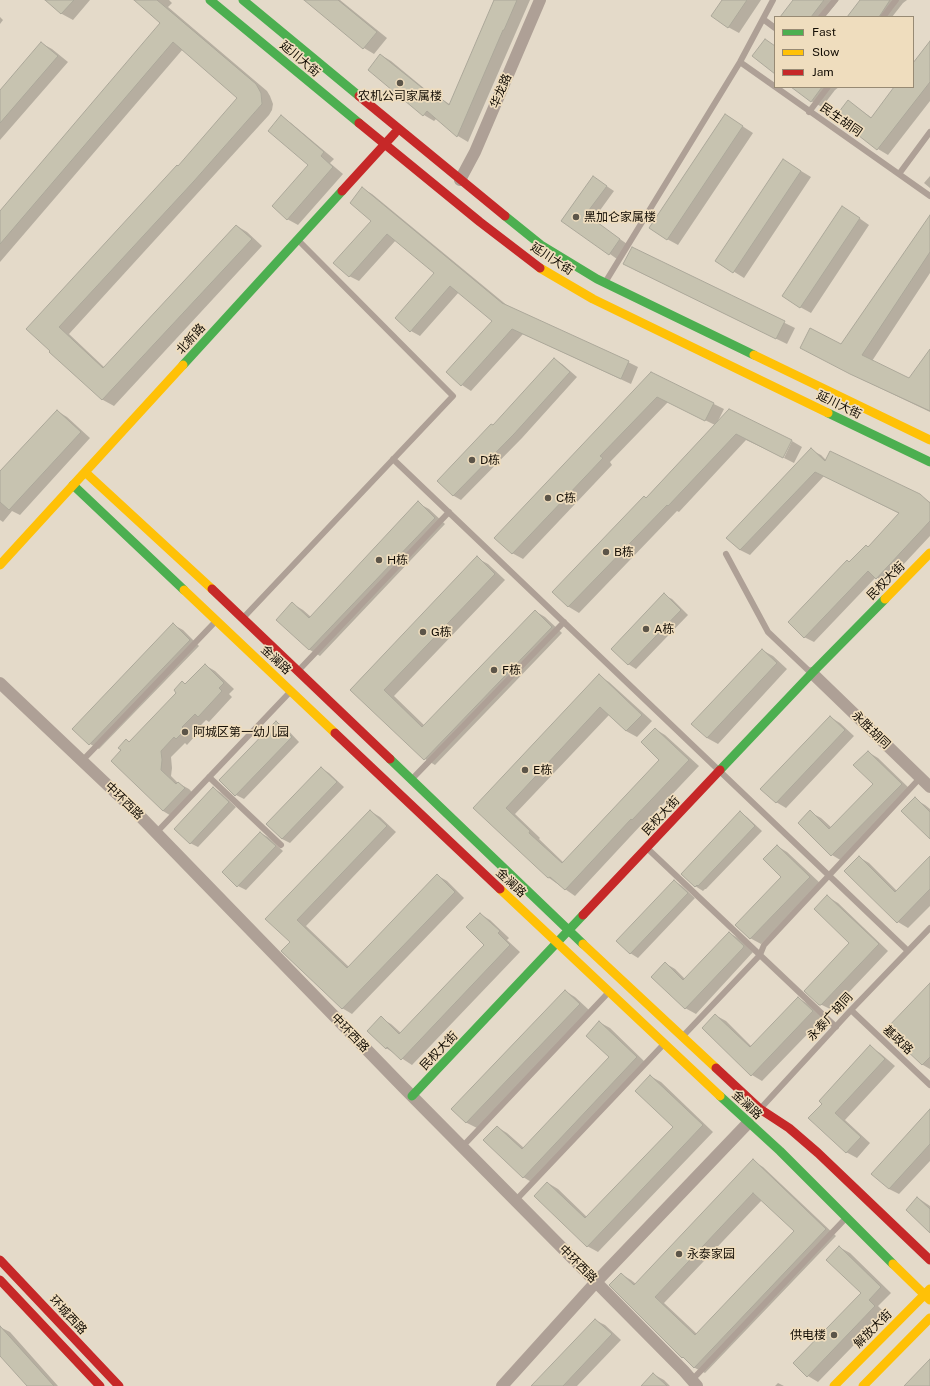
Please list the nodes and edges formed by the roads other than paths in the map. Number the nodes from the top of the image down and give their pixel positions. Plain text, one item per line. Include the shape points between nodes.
1 (210, 0) edge
2 (242, 0) edge
3 (540, 0) edge
4 (773, 0) edge
5 (835, 0) edge
6 (896, 0) edge
7 (822, 16) edge
8 (884, 16) edge
9 (763, 19) junction
10 (774, 27) edge
11 (740, 62) junction
12 (774, 87) edge
13 (776, 88) edge
14 (827, 88) edge
15 (809, 112) junction
16 (399, 129) junction
17 (930, 132) edge
18 (385, 145) junction
19 (899, 174) junction
20 (460, 180) junction
21 (930, 196) edge
22 (298, 240) junction
23 (605, 283) junction
24 (930, 440) edge
25 (393, 459) junction
26 (930, 462) edge
27 (85, 472) junction
28 (73, 485) junction
29 (449, 512) junction
30 (930, 553) edge
31 (726, 554) dead end
32 (0, 565) edge
33 (243, 618) junction
34 (216, 620) junction
35 (564, 622) junction
36 (298, 672) junction
37 (812, 674) junction
38 (0, 683) edge
39 (291, 691) junction
40 (82, 761) junction
41 (720, 771) junction
42 (209, 777) junction
43 (920, 778) junction
44 (411, 780) junction
45 (930, 787) edge
46 (156, 833) junction
47 (281, 845) dead end
48 (647, 848) junction
49 (829, 875) junction
50 (930, 928) edge
51 (569, 931) junction
52 (558, 943) junction
53 (908, 951) junction
54 (760, 955) junction
55 (609, 992) junction
56 (851, 1010) junction
57 (836, 1027) junction
58 (682, 1037) junction
59 (664, 1044) junction
60 (930, 1085) edge
61 (412, 1096) junction
62 (754, 1116) junction
63 (462, 1147) junction
64 (516, 1200) junction
65 (847, 1218) junction
66 (0, 1260) edge
67 (930, 1260) edge
68 (0, 1280) edge
69 (596, 1282) junction
70 (928, 1295) edge
71 (930, 1318) edge
72 (695, 1383) edge
73 (100, 1386) edge
74 (119, 1386) edge
75 (502, 1386) edge
76 (834, 1386) edge
77 (862, 1386) edge

1 - 18 street, 延川大街
2 - 16 street, 延川大街
3 - 20 street, 华龙路 via 475,152
4 - 9 lane
5 - 7 lane
6 - 8 lane
9 - 10 lane
9 - 11 lane
11 - 12 lane, 民生胡同
11 - 23 lane
13 - 15 lane, 民生胡同
14 - 15 lane
15 - 19 lane, 民生胡同
16 - 18 street, 北新路
16 - 20 street, 延川大街
17 - 19 lane
18 - 22 street, 北新路
18 - 26 street, 延川大街 via 537,266 593,299
19 - 21 lane, 民生胡同
20 - 23 street, 延川大街 via 541,245
22 - 25 lane via 453,396
22 - 27 street, 北新路
23 - 24 street, 延川大街
25 - 29 lane
25 - 33 lane
27 - 28 street, 北新路
27 - 33 street, 金澜路
28 - 32 street, 北新路
28 - 34 street, 金澜路
29 - 35 lane
29 - 36 lane
30 - 37 street, 民权大街
31 - 37 lane via 768,632
33 - 36 street, 金澜路
34 - 39 street, 金澜路
34 - 40 lane
35 - 41 lane
35 - 44 lane
36 - 44 street, 金澜路
37 - 41 street, 民权大街
37 - 43 street, 永胜胡同
38 - 40 street, 中环西路
39 - 42 lane
39 - 52 street, 金澜路
40 - 46 street, 中环西路
41 - 48 street, 民权大街
41 - 49 lane
42 - 46 lane
42 - 47 lane
43 - 45 street, 永胜胡同
43 - 49 lane
44 - 51 street, 金澜路
46 - 61 street, 中环西路
48 - 51 street, 民权大街
48 - 54 lane
49 - 53 lane
49 - 54 lane via 764,945
50 - 53 lane, 永泰广胡同
51 - 52 street, 民权大街
51 - 58 street, 金澜路
52 - 55 street, 金澜路
52 - 61 street, 民权大街
53 - 56 lane, 永泰广胡同
54 - 57 lane
54 - 58 lane
55 - 59 street, 金澜路
55 - 63 lane
56 - 57 lane, 永泰广胡同
56 - 60 lane, 基政路
57 - 62 lane, 永泰广胡同
58 - 62 street, 金澜路
59 - 62 street, 金澜路
59 - 64 lane
61 - 63 street, 中环西路
62 - 65 street, 金澜路 via 780,1151
62 - 67 street, 金澜路 via 789,1128
62 - 69 street
63 - 64 street, 中环西路
64 - 69 street, 中环西路
65 - 70 street, 金澜路
65 - 72 lane
66 - 74 street, 环城西路
68 - 73 street
69 - 72 street, 中环西路
69 - 75 street
70 - 76 street, 解放大街
71 - 77 street

